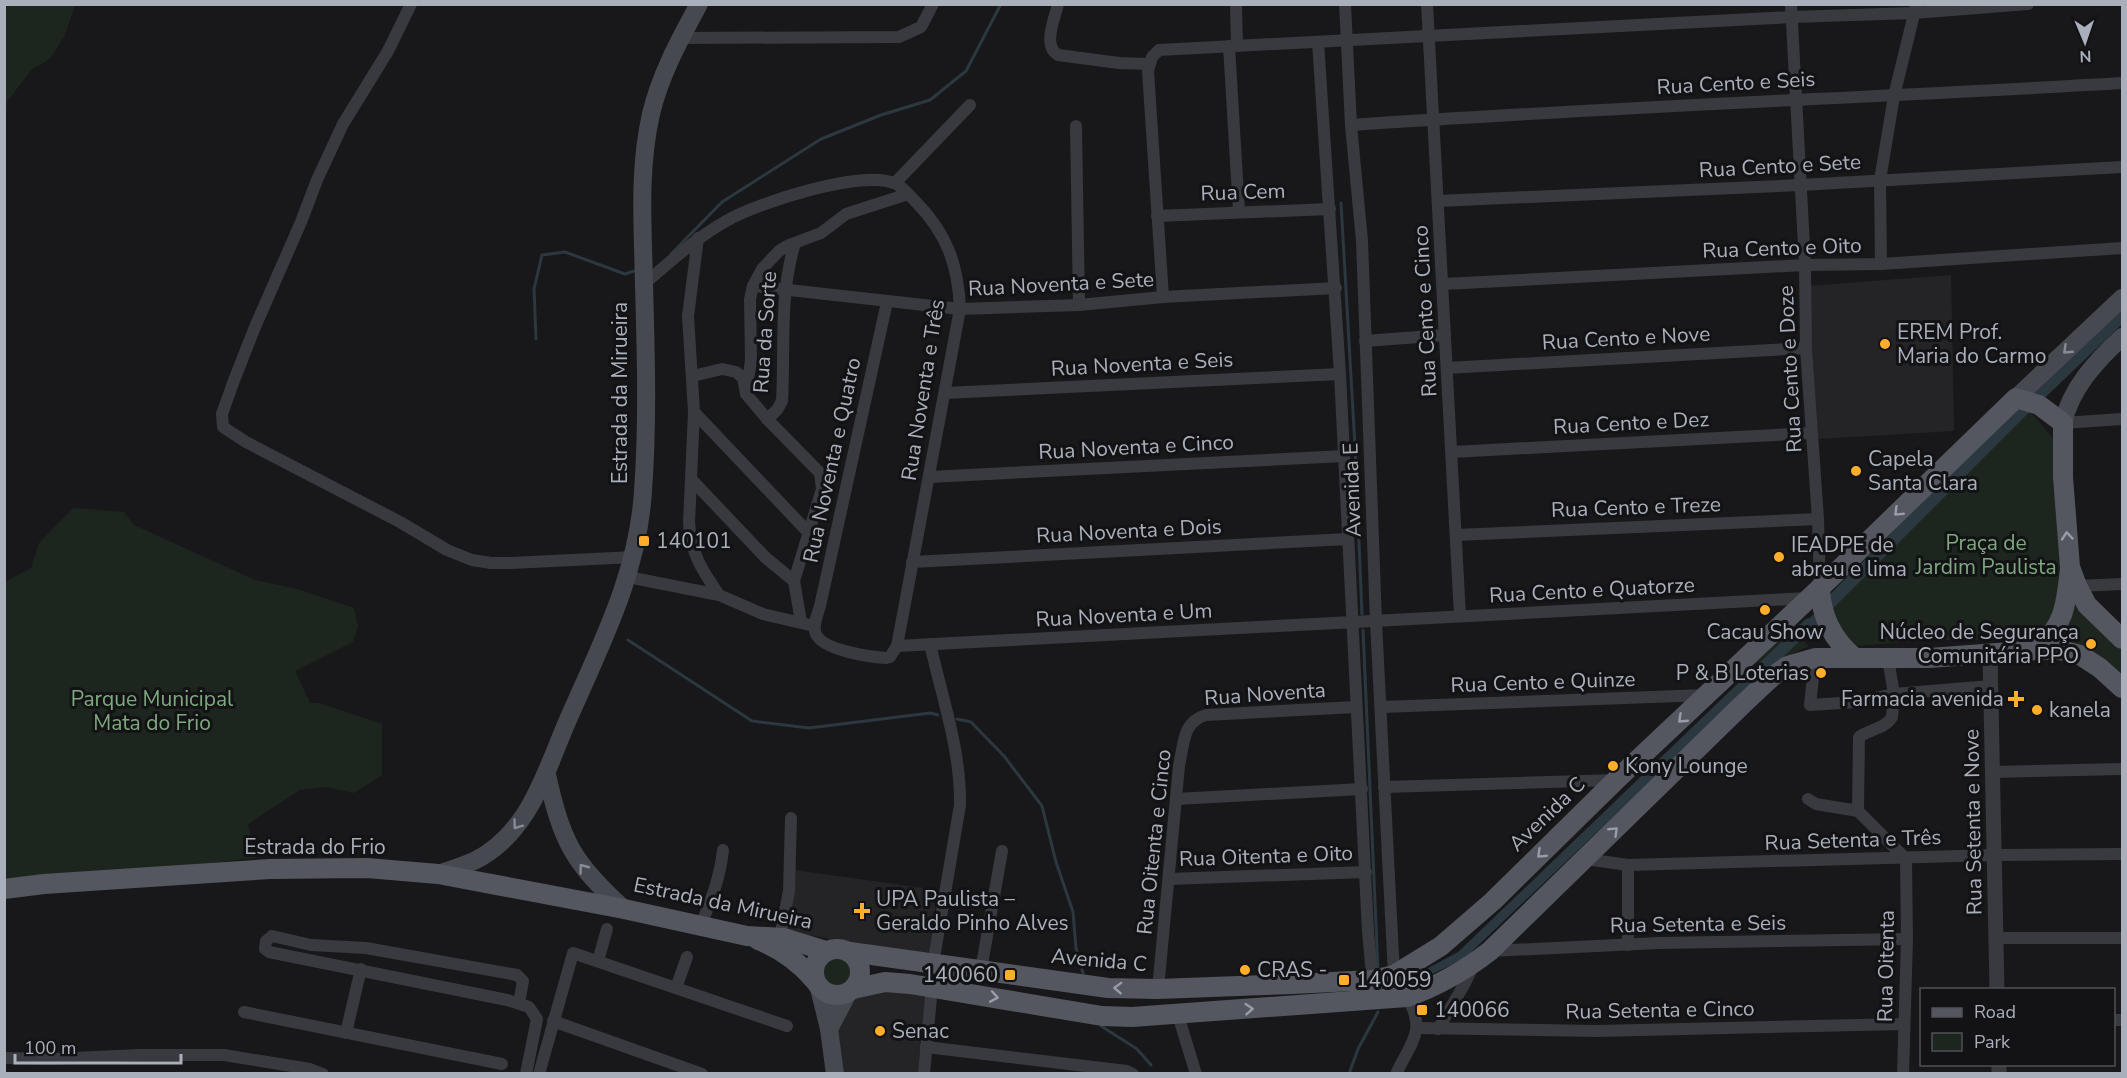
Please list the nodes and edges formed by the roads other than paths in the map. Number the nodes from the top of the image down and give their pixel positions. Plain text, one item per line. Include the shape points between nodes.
1 (411, 4) edge
2 (699, 4) edge
3 (933, 4) edge
4 (1058, 4) edge
5 (1236, 4) edge
6 (1345, 4) edge
7 (1427, 4) edge
8 (2028, 4) edge
9 (1916, 9) edge
10 (1792, 11) edge
11 (1428, 36) junction
12 (681, 38) junction
13 (1346, 39) junction
14 (1318, 42) junction
15 (1233, 46) junction
16 (1149, 64) junction
17 (2122, 83) edge
18 (1894, 96) junction
19 (1795, 99) junction
20 (970, 105) dead end
21 (1434, 119) junction
22 (1351, 125) junction
23 (1076, 126) dead end
24 (2122, 167) edge
25 (1880, 180) junction
26 (895, 183) junction
27 (1800, 185) junction
28 (908, 194) junction
29 (1438, 201) junction
30 (1330, 209) junction
31 (1239, 212) junction
32 (1157, 216) junction
33 (698, 238) junction
34 (795, 243) junction
35 (2122, 249) edge
36 (1881, 264) junction
37 (1805, 265) junction
38 (644, 284) junction
39 (1443, 284) junction
40 (753, 286) junction
41 (1336, 288) junction
42 (786, 290) junction
43 (1163, 297) junction
44 (2122, 298) edge
45 (886, 302) junction
46 (1079, 305) junction
47 (960, 309) junction
48 (1445, 335) junction
49 (2122, 337) edge
50 (1365, 341) junction
51 (1806, 348) junction
52 (1447, 368) junction
53 (1340, 374) junction
54 (693, 376) junction
55 (945, 393) junction
56 (746, 394) junction
57 (2028, 401) junction
58 (694, 412) junction
59 (2122, 418) edge
60 (767, 419) junction
61 (2063, 423) junction
62 (1811, 433) junction
63 (1452, 452) junction
64 (1344, 456) junction
65 (929, 477) junction
66 (691, 479) junction
67 (1818, 519) junction
68 (808, 532) junction
69 (1456, 535) junction
70 (1348, 539) junction
71 (634, 557) junction
72 (912, 562) junction
73 (2070, 567) junction
74 (628, 577) junction
75 (794, 581) junction
76 (2122, 584) edge
77 (2077, 586) junction
78 (719, 595) junction
79 (1819, 604) junction
80 (1460, 616) junction
81 (801, 622) junction
82 (1376, 622) junction
83 (1353, 623) junction
84 (814, 626) junction
85 (2122, 639) edge
86 (930, 644) junction
87 (897, 646) junction
88 (2037, 650) junction
89 (1990, 654) junction
90 (1820, 658) junction
91 (1855, 658) junction
92 (1888, 659) junction
93 (1991, 686) junction
94 (2122, 688) edge
95 (1894, 693) junction
96 (1707, 695) junction
97 (1356, 707) junction
98 (1381, 707) junction
99 (1186, 734) joint
100 (2122, 770) edge
101 (1994, 772) junction
102 (547, 775) junction
103 (1616, 780) junction
104 (1384, 787) junction
105 (1362, 789) junction
106 (1176, 799) junction
107 (1808, 799) dead end
108 (1858, 811) junction
109 (791, 818) dead end
110 (723, 850) dead end
111 (1002, 851) dead end
112 (2122, 854) edge
113 (1995, 855) junction
114 (1585, 859) junction
115 (1906, 859) junction
116 (1629, 865) junction
117 (1366, 872) junction
118 (438, 874) junction
119 (1168, 879) junction
120 (7, 892) edge
121 (624, 909) junction
122 (700, 927) junction
123 (607, 930) dead end
124 (747, 936) junction
125 (780, 937) junction
126 (1996, 938) junction
127 (2122, 938) edge
128 (1907, 939) junction
129 (1628, 945) junction
130 (826, 951) junction
131 (1490, 951) junction
132 (850, 952) junction
133 (687, 957) dead end
134 (598, 961) junction
135 (933, 964) junction
136 (1474, 964) junction
137 (361, 969) junction
138 (981, 970) junction
139 (1394, 975) junction
140 (1373, 980) junction
141 (817, 984) junction
142 (932, 986) junction
143 (1206, 987) junction
144 (676, 988) junction
145 (1997, 988) edge
146 (1158, 989) junction
147 (851, 991) junction
148 (1407, 997) junction
149 (1374, 1001) junction
150 (519, 1003) junction
151 (244, 1012) dead end
152 (1208, 1012) junction
153 (1178, 1015) junction
154 (553, 1021) junction
155 (1904, 1024) junction
156 (787, 1026) dead end
157 (1418, 1028) junction
158 (829, 1029) junction
159 (1438, 1029) junction
160 (345, 1033) junction
161 (926, 1047) junction
162 (4, 1058) edge
163 (502, 1064) dead end
164 (1130, 1072) edge
165 (323, 1074) edge
166 (526, 1074) edge
167 (539, 1074) edge
168 (702, 1074) edge
169 (835, 1074) edge
170 (924, 1074) edge
171 (1196, 1074) edge
172 (1396, 1074) edge
173 (1903, 1074) edge

1 - 71 street via 388,51 343,124 317,180 233,383 222,414 224,428 472,560 511,563
2 - 12 main road, Estrada da Mirueira
3 - 12 street via 921,27 899,37
4 - 16 street via 1052,52
5 - 15 street
6 - 13 street, Avenida E
7 - 11 street, Rua Cento e Cinco
8 - 9 street
9 - 10 street
9 - 18 street
10 - 11 street
10 - 19 street, Rua Cento e Doze
11 - 13 street
11 - 21 street, Rua Cento e Cinco
12 - 38 main road, Estrada da Mirueira via 659,85 645,141 641,198
13 - 14 street
13 - 22 street, Avenida E
14 - 15 street
14 - 30 street, Avenida E
15 - 16 street via 1167,49 1154,53
15 - 31 street
16 - 32 street
17 - 18 street, Rua Cento e Seis
18 - 19 street, Rua Cento e Seis
18 - 25 street
19 - 21 street, Rua Cento e Seis
19 - 27 street, Rua Cento e Doze
20 - 26 street
21 - 22 street, Rua Cento e Seis
21 - 29 street, Rua Cento e Cinco
22 - 50 street, Avenida E via 1362,241
23 - 46 street
24 - 25 street, Rua Cento e Sete
25 - 27 street, Rua Cento e Sete
25 - 36 street
26 - 28 street, Rua Noventa e Três
26 - 33 street via 858,181 796,194 743,212
27 - 29 street, Rua Cento e Sete
27 - 37 street, Rua Cento e Doze
28 - 34 street via 846,214 821,233
28 - 47 street, Rua Noventa e Três via 945,240 959,290
29 - 39 street, Rua Cento e Cinco
30 - 31 street, Rua Cem
30 - 41 street, Avenida E
31 - 32 street, Rua Cem
32 - 43 street
33 - 38 street
33 - 54 street via 688,316
34 - 40 street via 779,251
34 - 42 street, Rua da Sorte
35 - 36 street, Rua Cento e Oito
36 - 37 street, Rua Cento e Oito
37 - 39 street, Rua Cento e Oito
37 - 51 street, Rua Cento e Doze
38 - 71 main road, Estrada da Mirueira via 644,493
39 - 48 street, Rua Cento e Cinco
40 - 42 street, Rua Noventa e Sete
40 - 56 street
41 - 43 street, Rua Noventa e Sete
41 - 53 street, Avenida E
42 - 45 street, Rua Noventa e Sete
42 - 60 street, Rua da Sorte via 782,401
43 - 46 street, Rua Noventa e Sete
44 -> 57 main road, Avenida C
45 - 47 street, Rua Noventa e Sete
45 - 84 street, Rua Noventa e Quatro
46 - 47 street, Rua Noventa e Sete
47 - 55 street, Rua Noventa e Três
48 - 50 street
48 - 52 street, Rua Cento e Cinco
49 - 61 main road via 2070,398
50 - 82 street, Avenida E
51 - 52 street, Rua Cento e Nove
51 - 62 street, Rua Cento e Doze
52 - 63 street, Rua Cento e Cinco
53 - 55 street, Rua Noventa e Seis
53 - 64 street, Avenida E
54 - 56 street via 722,369 736,372 743,378
54 - 58 street
55 - 65 street, Rua Noventa e Três
56 - 60 street
57 - 61 main road
57 -> 79 main road, Avenida C
58 - 66 street
58 - 68 street
59 - 61 street
60 - 68 street via 822,478
73 -> 61 main road
62 - 63 street, Rua Cento e Dez
62 - 67 street, Rua Cento e Doze
63 - 69 street, Rua Cento e Cinco
64 - 65 street, Rua Noventa e Cinco
64 - 70 street, Avenida E
65 - 72 street, Rua Noventa e Três
66 - 75 street via 766,558
66 - 78 street via 689,523 693,549
67 - 69 street, Rua Cento e Treze
67 - 79 street, Rua Cento e Doze
68 - 75 street
69 - 80 street, Rua Cento e Cinco
70 - 72 street, Rua Noventa e Dois
70 - 83 street, Avenida E
71 - 74 main road, Estrada da Mirueira
72 - 87 street, Rua Noventa e Três
73 - 77 main road
73 - 88 main road via 2063,613
74 - 78 street
74 - 102 main road, Estrada da Mirueira
75 - 81 street
76 - 77 street
77 - 85 main road via 2087,605
78 - 81 street via 763,614
79 - 80 street, Rua Cento e Quatorze
79 - 91 main road via 1836,641
79 - 96 main road, Avenida C
80 - 82 street, Rua Cento e Quatorze
81 - 84 street
82 - 83 street, Rua Cento e Quatorze
82 - 98 street, Avenida E
83 - 86 street, Rua Noventa e Um
83 - 97 street, Avenida E
84 - 87 street via 823,642 865,655 890,657
86 - 87 street, Rua Noventa e Um
86 - 135 street via 960,780 960,805
88 - 89 main road
88 - 94 main road via 2080,655
89 - 92 main road
89 - 93 street, Rua Setenta e Nove
90 - 91 main road
90 - 95 street via 1810,705 1856,702
114 -> 90 main road via 1772,677 1787,666
91 - 92 main road
92 - 95 street
93 - 95 street
93 - 101 street, Rua Setenta e Nove
95 - 108 street via 1889,723 1859,737
96 - 98 street, Rua Cento e Quinze
96 -> 103 main road, Avenida C
97 - 99 street, Rua Noventa via 1206,715 1190,723
97 - 105 street, Avenida E
98 - 104 street, Avenida E
99 - 106 street, Rua Oitenta e Cinco
100 - 101 street
101 - 113 street, Rua Setenta e Nove
102 -> 118 main road, Estrada da Mirueira via 516,829 503,842 474,861
121 -> 102 main road, Estrada da Mirueira via 596,884 570,850
103 - 104 street
103 -> 139 main road, Avenida C via 1493,901 1441,946
104 - 139 street, Avenida E
105 - 106 street
105 - 117 street, Avenida E
106 - 119 street, Rua Oitenta e Cinco
107 - 108 street
108 - 115 street
109 - 125 street via 789,891
110 - 122 street via 716,888
111 - 138 street
112 - 113 street, Rua Setenta e Três
113 - 115 street, Rua Setenta e Três
113 - 126 street, Rua Setenta e Nove
114 - 116 street, Rua Setenta e Três
114 - 131 main road
115 - 116 street, Rua Setenta e Três
115 - 128 street, Rua Oitenta
116 - 129 street
117 - 119 street, Rua Oitenta e Oito
117 - 140 street, Avenida E
118 - 120 main road, Estrada do Frio via 367,868 270,869 44,884
118 - 121 main road, Estrada do Frio
119 - 146 street, Rua Oitenta e Cinco
121 - 122 main road, Estrada da Mirueira
122 - 124 main road, Estrada da Mirueira
123 - 134 street
124 - 125 main road, Estrada da Mirueira
124 - 141 main road, Estrada da Mirueira via 772,945 795,960
125 - 130 main road, Estrada da Mirueira
126 - 127 street
126 - 145 street, Rua Setenta e Nove
128 - 129 street, Rua Setenta e Seis
128 - 155 street, Rua Oitenta
129 - 131 street, Rua Setenta e Seis
130 - 132 main road, Estrada da Mirueira
130 - 141 main road, Estrada da Mirueira via 814,967
131 - 136 main road
132 - 135 main road, Avenida C
132 - 147 main road via 858,961 860,973
133 - 144 street
134 - 144 street
134 - 154 street via 573,953
135 - 138 main road, Avenida C
136 - 148 main road
136 - 159 street
137 - 150 street
137 - 150 street via 269,952 265,949 266,941 272,936 311,945 366,948 517,975 523,981
137 - 160 street
146 -> 138 main road, Avenida C via 1108,988
139 - 140 main road, Avenida C
140 - 143 main road, Avenida C
140 - 149 street, Avenida E
141 - 147 main road via 833,995
141 - 158 main road, Estrada da Mirueira
142 - 147 main road via 876,983
142 -> 153 main road via 1102,1016
142 - 161 street
143 - 146 main road, Avenida C
143 - 152 main road
144 - 156 street
147 - 158 main road
148 - 149 main road
148 - 157 street
152 -> 149 main road
150 - 166 street via 529,1007 537,1019
151 - 160 street
152 - 153 main road
153 - 171 street
154 - 167 street
154 - 168 street
155 - 159 street, Rua Setenta e Cinco via 1597,1031
155 - 173 street, Rua Oitenta
157 - 159 street, Rua Setenta e Cinco
157 - 172 street
158 - 169 main road, Estrada da Mirueira
160 - 163 street
161 - 164 street
161 - 170 street
162 - 165 street via 224,1055

